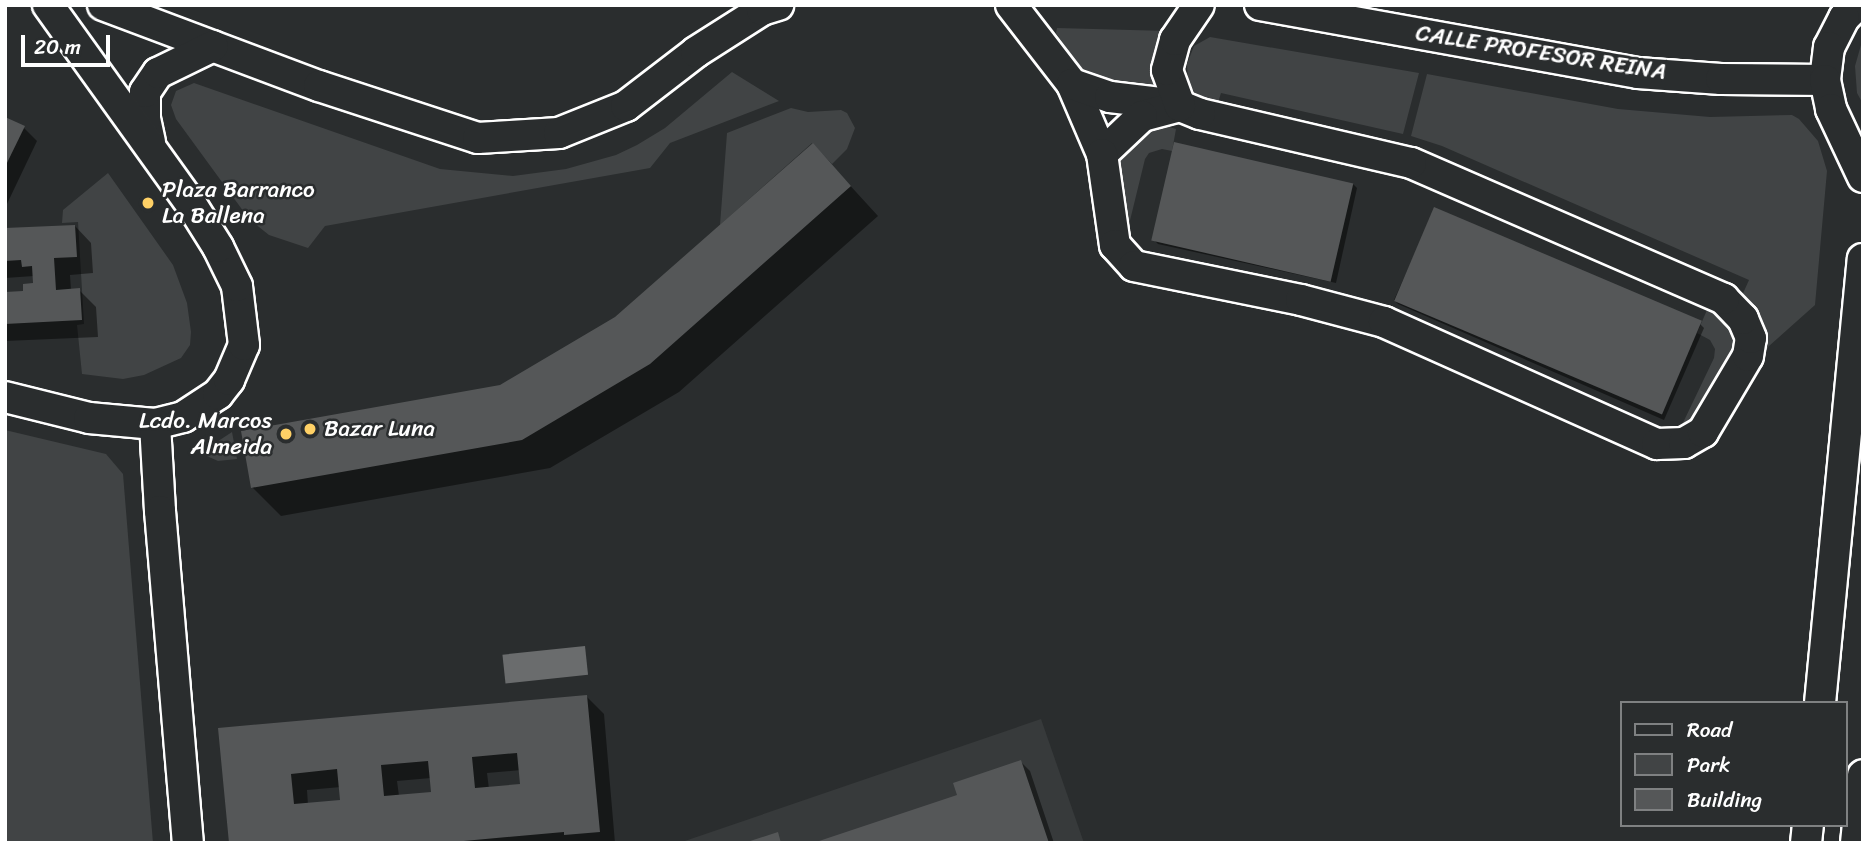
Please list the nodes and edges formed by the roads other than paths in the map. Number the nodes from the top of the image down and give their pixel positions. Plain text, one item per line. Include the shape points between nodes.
1 (48, 5) edge
2 (103, 5) edge
3 (778, 5) edge
4 (1011, 5) edge
5 (1199, 5) edge
6 (1260, 5) edge
7 (1857, 5) edge
8 (213, 46) junction
9 (1825, 80) junction
10 (1072, 85) junction
11 (1180, 106) junction
12 (1854, 144) edge
13 (152, 150) junction
14 (1102, 154) junction
15 (1863, 177) edge
16 (1863, 259) edge
17 (5, 397) edge
18 (155, 424) junction
19 (1820, 701) edge
20 (1863, 775) edge
21 (188, 843) edge
22 (1856, 843) edge

1 - 13 street
2 - 8 street
3 - 8 street via 762,10 696,52 626,106 559,133 478,138
4 - 10 street
5 - 11 street via 1175,40 1167,70
6 - 9 street, CALLE PROFESOR REINA via 1638,72
7 - 9 street via 1844,18 1829,47
8 - 13 street via 158,73 145,92
9 - 12 street via 1830,109
10 - 11 street via 1110,97
10 - 14 street
11 - 14 street via 1142,116
11 - 14 street via 1411,163 1724,299 1743,319 1751,338 1748,356 1703,432 1684,443 1657,444 1384,322 1134,266 1115,245
12 - 15 street
13 - 18 street via 204,224 237,286 244,345 218,394 183,417
16 - 19 street
17 - 18 street via 89,418
18 - 21 street
20 - 22 street

